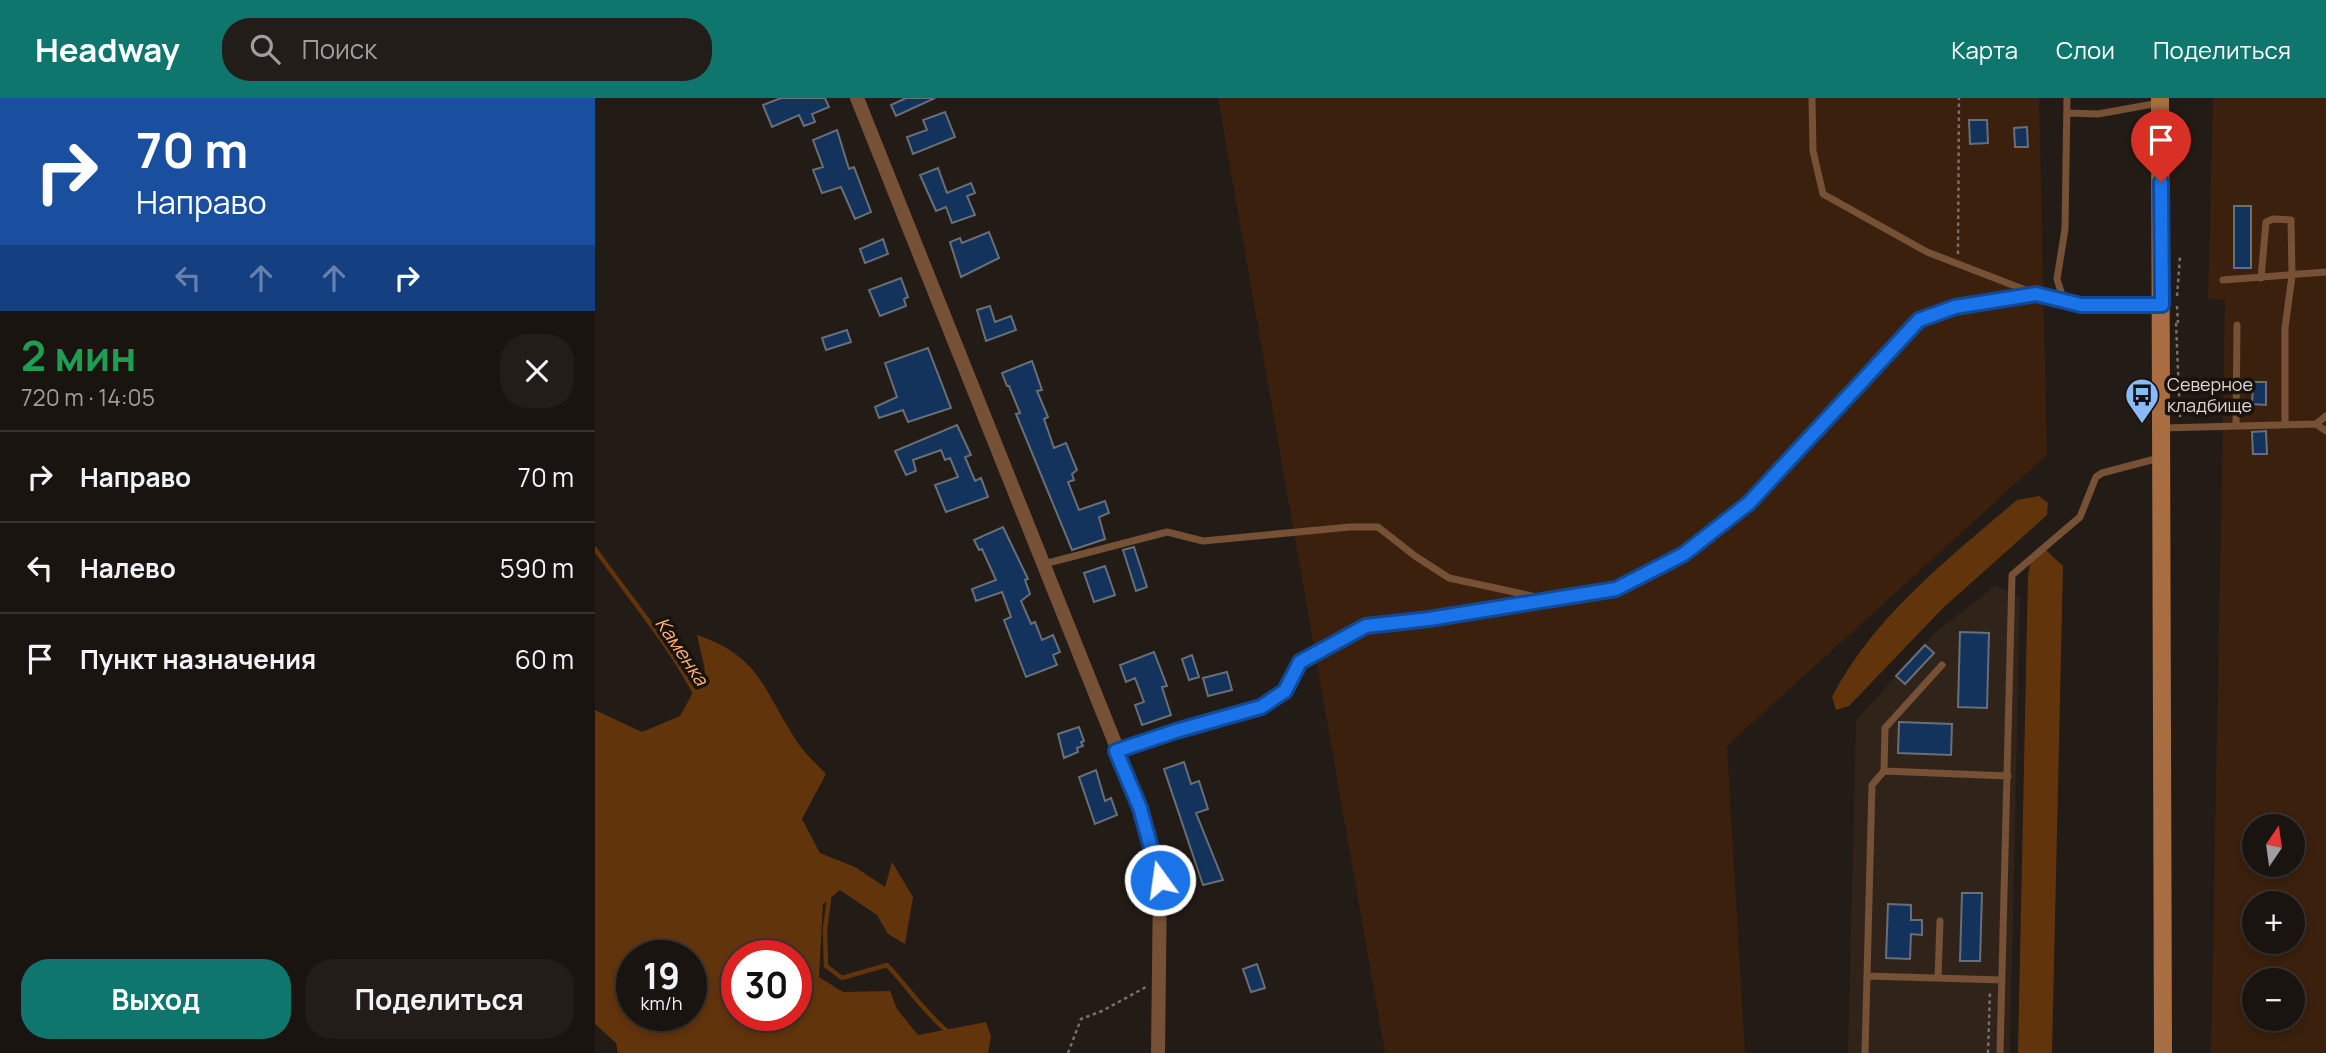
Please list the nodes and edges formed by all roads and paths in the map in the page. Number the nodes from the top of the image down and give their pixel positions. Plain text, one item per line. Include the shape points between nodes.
1 (857, 98) edge
2 (1812, 98) edge
3 (1959, 98) edge
4 (2067, 98) edge
5 (2160, 101) edge
6 (2067, 113) junction
7 (2180, 257) dead end
8 (1958, 264) junction
9 (2326, 272) edge
10 (2292, 276) junction
11 (2261, 278) junction
12 (2223, 280) dead end
13 (2036, 294) junction
14 (2064, 302) junction
15 (2162, 305) junction
16 (2178, 323) dead end
17 (2237, 325) dead end
18 (2326, 416) edge
19 (2316, 424) junction
20 (2285, 425) junction
21 (2236, 426) junction
22 (2163, 428) junction
23 (2326, 431) edge
24 (2163, 457) junction
25 (1043, 565) junction
26 (1550, 600) junction
27 (1942, 665) dead end
28 (1116, 751) junction
29 (1884, 771) junction
30 (2008, 776) junction
31 (1940, 921) dead end
32 (1867, 976) junction
33 (1938, 978) junction
34 (1160, 979) junction
35 (1990, 979) junction
36 (2002, 980) junction
37 (1068, 1053) edge
38 (1158, 1053) edge
39 (1865, 1053) edge
40 (1988, 1053) edge
41 (2000, 1053) edge
42 (2163, 1053) edge

1 - 25 street
2 - 8 lane via 1813,150 1823,194 1927,252
3 - 8 path
4 - 6 lane
5 - 6 lane via 2098,114
5 - 15 main road
6 - 14 lane via 2065,229 2057,279
7 - 16 path
8 - 13 lane
9 - 10 lane
10 - 11 lane
10 - 11 lane via 2291,220 2273,219 2265,226
10 - 20 lane via 2285,328
11 - 12 lane
13 - 14 lane
13 - 26 lane via 1955,307 1919,320 1749,503 1684,554 1616,589
14 - 15 lane
15 - 22 main road
17 - 21 lane
18 - 19 lane
19 - 20 lane
19 - 23 lane
20 - 21 lane
21 - 22 lane
22 - 24 main road
24 - 30 lane via 2096,477 2080,517 2011,575
24 - 42 main road
25 - 26 lane via 1167,532 1203,541 1378,527 1449,578
25 - 28 street
26 - 28 lane via 1366,626 1300,662 1285,691 1261,707
27 - 29 lane via 1885,727
28 - 34 street via 1140,808 1160,880
29 - 30 lane
29 - 32 lane via 1872,785
30 - 36 lane
31 - 33 lane
32 - 33 lane
32 - 39 lane
33 - 35 lane
34 - 37 path via 1081,1019
34 - 38 street
35 - 36 lane
35 - 40 path
36 - 41 lane

